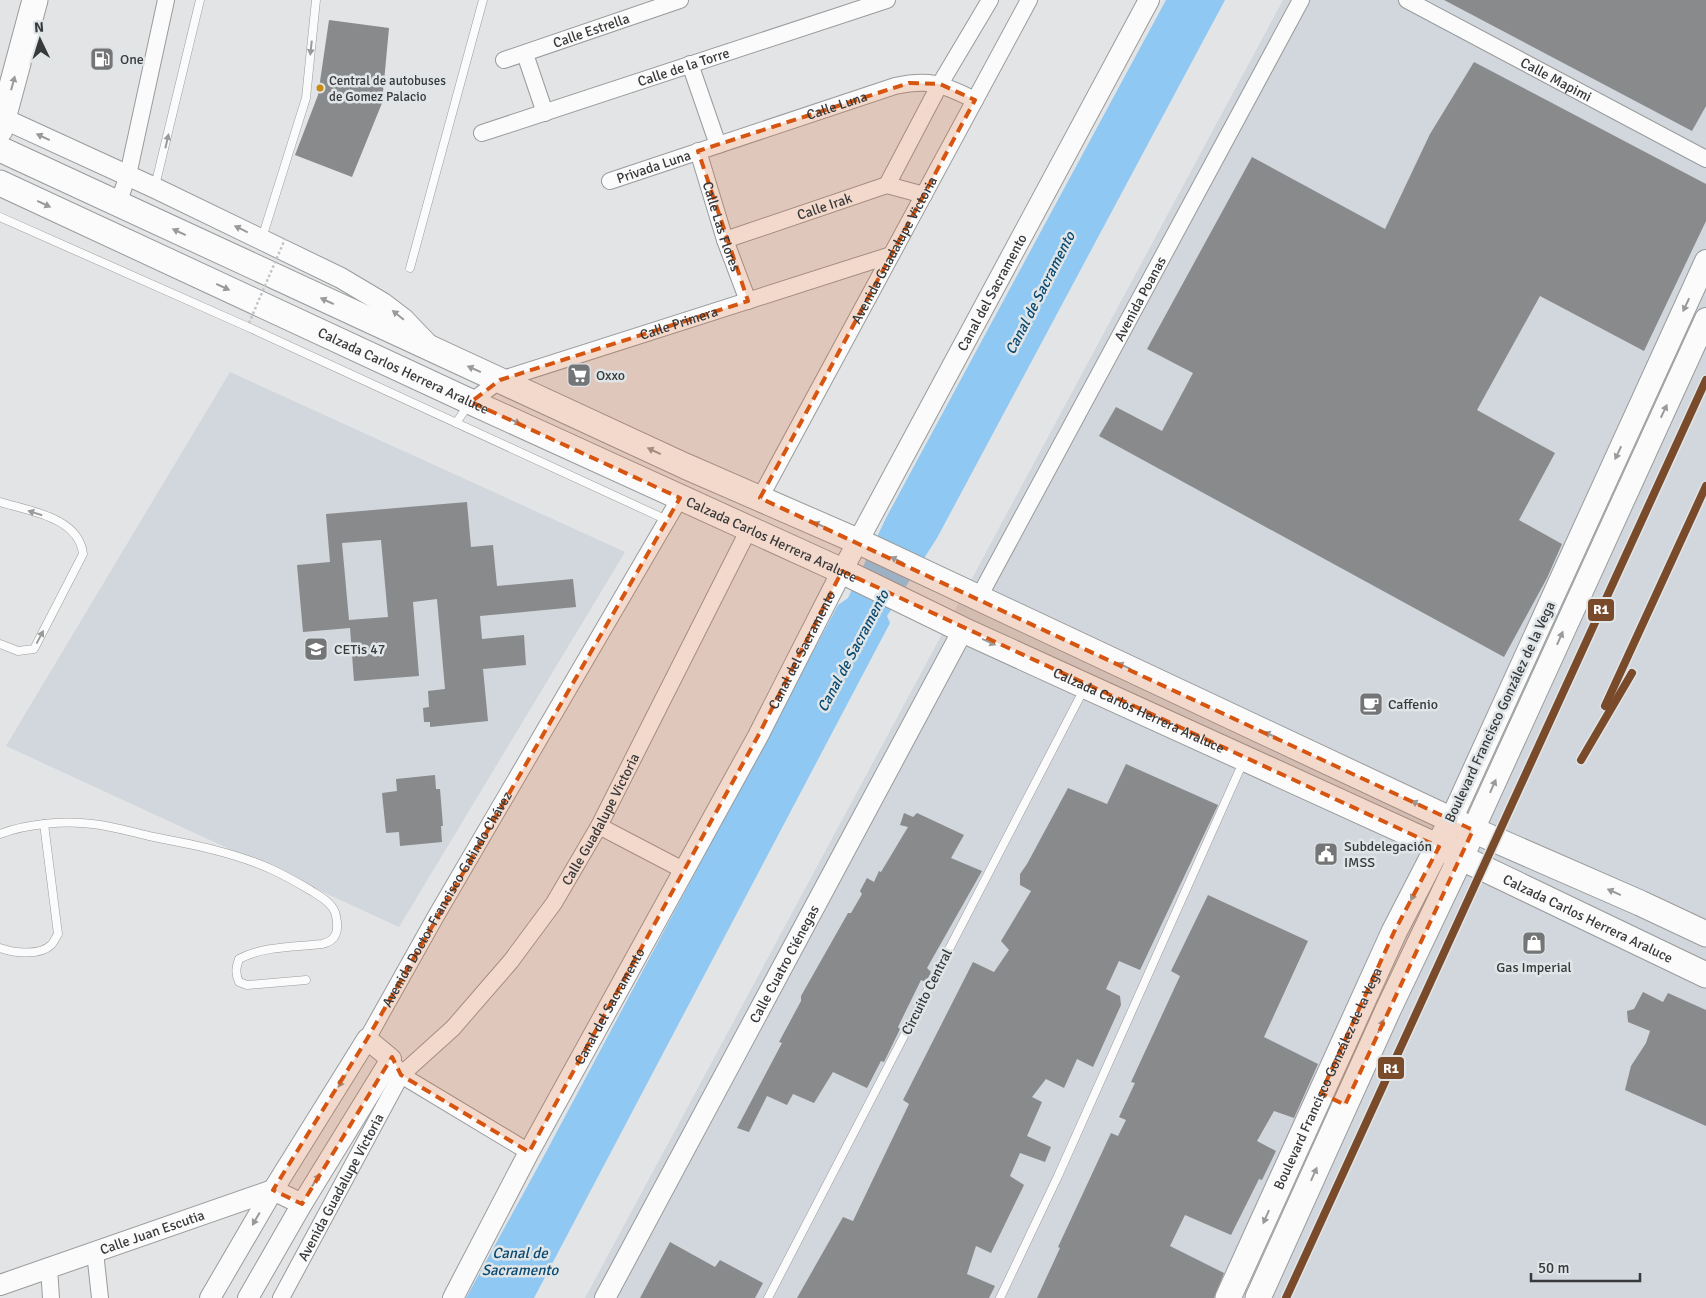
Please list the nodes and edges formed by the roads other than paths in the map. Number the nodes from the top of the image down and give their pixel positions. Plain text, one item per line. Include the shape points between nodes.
1 (35, 0) edge
2 (166, 0) edge
3 (200, 0) edge
4 (316, 0) edge
5 (483, 0) edge
6 (680, 0) edge
7 (990, 0) edge
8 (1029, 0) edge
9 (1150, 0) edge
10 (1301, 0) edge
11 (1406, 0) edge
12 (882, 1) edge
13 (524, 54) junction
14 (504, 60) dead end
15 (690, 64) junction
16 (940, 84) junction
17 (976, 100) junction
18 (545, 113) junction
19 (1, 122) edge
20 (482, 133) dead end
21 (718, 145) junction
22 (0, 149) edge
23 (698, 151) junction
24 (1706, 159) edge
25 (128, 175) junction
26 (610, 181) dead end
27 (0, 183) edge
28 (887, 185) junction
29 (155, 188) junction
30 (924, 195) junction
31 (118, 204) junction
32 (0, 217) edge
33 (262, 239) junction
34 (725, 240) junction
35 (891, 255) junction
36 (1706, 261) edge
37 (410, 268) dead end
38 (748, 301) junction
39 (1706, 319) edge
40 (433, 350) junction
41 (500, 380) junction
42 (471, 402) junction
43 (456, 423) junction
44 (680, 498) junction
45 (760, 498) junction
46 (0, 502) edge
47 (668, 520) junction
48 (749, 529) junction
49 (1584, 530) junction
50 (1605, 538) junction
51 (861, 543) junction
52 (845, 573) junction
53 (979, 597) junction
54 (963, 630) junction
55 (1053, 632) junction
56 (0, 644) edge
57 (1038, 664) junction
58 (1086, 685) junction
59 (1244, 758) junction
60 (1451, 820) junction
61 (44, 824) junction
62 (599, 826) junction
63 (1473, 830) junction
64 (0, 834) edge
65 (1450, 853) junction
66 (685, 872) junction
67 (1640, 903) junction
68 (1706, 934) edge
69 (1626, 935) junction
70 (0, 948) edge
71 (1706, 974) edge
72 (306, 980) dead end
73 (367, 1039) junction
74 (396, 1067) junction
75 (1321, 1094) junction
76 (1345, 1105) junction
77 (529, 1152) junction
78 (273, 1190) junction
79 (302, 1204) junction
80 (95, 1252) junction
81 (1245, 1262) junction
82 (49, 1268) junction
83 (1270, 1274) junction
84 (0, 1285) edge
85 (51, 1298) edge
86 (100, 1298) edge
87 (210, 1298) edge
88 (248, 1298) edge
89 (281, 1298) edge
90 (453, 1298) edge
91 (605, 1298) edge
92 (768, 1298) edge
93 (1000, 1298) edge
94 (1228, 1298) edge
95 (1258, 1298) edge

19 -> 1 main road
2 - 25 street
29 -> 3 lane
4 -> 33 lane via 306,98
5 - 37 lane
6 - 13 street, Calle Estrella
7 - 16 street
8 - 17 street, Avenida Guadalupe Victoria
9 - 51 street, Canal del Sacramento
10 - 53 street, Avenida Poanas
11 - 24 street, Calle Mapimi
12 - 15 street, Calle de la Torre
13 - 14 street, Calle Estrella
13 - 18 street
15 - 18 street, Calle de la Torre
15 - 21 street
16 - 17 street, Calle Luna
16 - 21 street, Calle Luna via 923,82 895,86
16 - 28 street
17 - 30 street, Avenida Guadalupe Victoria
18 - 20 street, Calle de la Torre
25 -> 19 street
21 - 23 street, Calle Luna
22 - 31 main road
23 - 26 street, Privada Luna
23 - 34 street, Calle Las Flores
25 - 29 street
25 - 31 street
27 -> 42 main road, Calzada Carlos Herrera Araluce
28 - 30 street
28 - 34 street, Calle Irak
33 -> 29 street
30 - 35 street, Avenida Guadalupe Victoria
40 -> 31 main road
32 - 43 lane
40 -> 33 street via 404,319 383,303
34 - 38 street, Calle Las Flores
35 - 38 street, Calle Primera
35 - 45 street, Avenida Guadalupe Victoria
36 -> 49 main road, Boulevard Francisco González de la Vega
38 - 41 street, Calle Primera
50 -> 39 main road, Boulevard Francisco González de la Vega
41 -> 40 main road
41 - 42 street, Calle Primera
45 -> 41 main road
42 - 43 lane
42 -> 44 main road, Calzada Carlos Herrera Araluce
43 - 47 lane
44 - 47 street, Avenida Doctor Francisco Galindo Chávez
44 - 48 main road, Calzada Carlos Herrera Araluce
51 -> 45 main road
56 -> 46 lane via 18,651 34,648 83,554 78,536 58,520
47 - 73 street, Avenida Doctor Francisco Galindo Chávez
48 - 52 main road, Calzada Carlos Herrera Araluce
48 - 62 street, Calle Guadalupe Victoria
49 - 50 main road
49 - 60 main road, Boulevard Francisco González de la Vega
63 -> 50 main road, Boulevard Francisco González de la Vega
51 - 52 street, Canal del Sacramento
53 -> 51 main road
52 - 54 main road, Calzada Carlos Herrera Araluce
52 - 66 street, Canal del Sacramento
53 - 55 main road
54 -> 57 main road, Calzada Carlos Herrera Araluce
54 - 91 street, Calle Cuatro Ciénegas
55 - 57 main road
60 -> 55 main road
57 - 58 main road, Calzada Carlos Herrera Araluce
58 - 59 main road, Calzada Carlos Herrera Araluce
58 - 92 lane, Circuito Central
59 - 65 main road, Calzada Carlos Herrera Araluce
59 - 93 lane via 1062,1167
60 - 63 main road
60 - 65 main road, Boulevard Francisco González de la Vega
61 - 64 lane
61 - 70 lane via 58,934 52,945 43,950 24,952
61 - 72 lane via 92,824 193,845 266,867 294,881 327,901 336,913 335,937 330,943 247,954 239,959 236,975 239,982 247,985
62 - 66 street
62 - 74 street, Calle Guadalupe Victoria via 554,903 511,961 453,1028
63 - 65 main road, Boulevard Francisco González de la Vega
67 -> 63 main road
65 - 69 main road, Calzada Carlos Herrera Araluce
65 -> 75 main road, Boulevard Francisco González de la Vega via 1394,932
76 -> 65 main road, Boulevard Francisco González de la Vega via 1388,1010
66 - 77 street, Canal del Sacramento
67 - 68 main road
67 - 69 main road
69 - 71 main road, Calzada Carlos Herrera Araluce
73 - 74 street
73 -> 78 street, Avenida Doctor Francisco Galindo Chávez
74 - 77 street
79 -> 74 street
74 - 89 street, Avenida Guadalupe Victoria
75 - 76 main road
75 -> 81 main road, Boulevard Francisco González de la Vega
83 -> 76 main road, Boulevard Francisco González de la Vega
77 - 90 street, Canal del Sacramento
78 - 79 street
78 - 80 street, Calle Juan Escutia
78 -> 87 street, Avenida Doctor Francisco Galindo Chávez
79 - 88 street
80 - 82 street, Calle Juan Escutia
80 - 86 street
81 - 83 main road
81 - 94 main road, Boulevard Francisco González de la Vega
82 - 84 street, Calle Juan Escutia
82 - 85 street
83 - 95 main road, Boulevard Francisco González de la Vega

